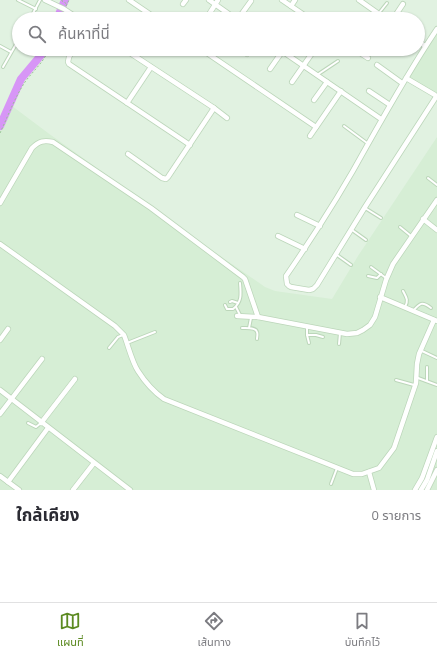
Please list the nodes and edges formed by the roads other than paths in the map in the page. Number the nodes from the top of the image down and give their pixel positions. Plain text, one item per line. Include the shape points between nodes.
1 (18, 0) edge
2 (40, 0) edge
3 (45, 0) edge
4 (129, 0) edge
5 (209, 0) edge
6 (282, 0) edge
7 (295, 0) edge
8 (359, 0) edge
9 (251, 1) dead end
10 (217, 2) edge
11 (387, 3) dead end
12 (403, 4) dead end
13 (291, 6) junction
14 (36, 9) junction
15 (34, 12) edge
16 (69, 12) edge
17 (147, 12) edge
18 (211, 12) edge
19 (229, 12) edge
20 (242, 12) edge
21 (300, 12) edge
22 (376, 12) edge
23 (380, 12) edge
24 (398, 12) edge
25 (437, 29) edge
26 (0, 46) edge
27 (425, 46) edge
28 (12, 52) joint
29 (70, 56) edge
30 (134, 56) edge
31 (211, 56) edge
32 (278, 56) edge
33 (290, 56) edge
34 (310, 56) edge
35 (365, 56) edge
36 (419, 56) edge
37 (368, 58) dead end
38 (338, 61) dead end
39 (377, 65) dead end
40 (304, 66) junction
41 (4, 67) dead end
42 (151, 67) junction
43 (270, 69) dead end
44 (317, 75) junction
45 (406, 78) junction
46 (292, 82) dead end
47 (327, 82) junction
48 (402, 83) junction
49 (341, 91) junction
50 (369, 91) dead end
51 (314, 100) dead end
52 (128, 103) junction
53 (390, 105) junction
54 (214, 108) junction
55 (228, 118) dead end
56 (382, 119) junction
57 (344, 126) dead end
58 (316, 127) junction
59 (310, 136) dead end
60 (368, 144) junction
61 (190, 145) junction
62 (128, 154) dead end
63 (428, 178) dead end
64 (437, 185) edge
65 (437, 200) edge
66 (0, 203) edge
67 (364, 207) junction
68 (297, 215) dead end
69 (381, 218) dead end
70 (423, 219) junction
71 (320, 226) junction
72 (400, 227) dead end
73 (351, 229) junction
74 (437, 230) edge
75 (278, 236) dead end
76 (412, 237) junction
77 (366, 240) dead end
78 (0, 244) edge
79 (305, 249) junction
80 (336, 254) junction
81 (351, 265) dead end
82 (371, 267) dead end
83 (381, 274) junction
84 (368, 276) dead end
85 (387, 279) junction
86 (240, 283) dead end
87 (403, 291) dead end
88 (380, 297) junction
89 (230, 302) dead end
90 (238, 303) junction
91 (225, 305) dead end
92 (236, 307) junction
93 (405, 308) junction
94 (431, 308) dead end
95 (413, 311) junction
96 (239, 316) joint
97 (252, 317) junction
98 (258, 317) junction
99 (435, 321) edge
100 (307, 327) junction
101 (8, 328) dead end
102 (242, 328) dead end
103 (249, 328) junction
104 (155, 332) dead end
105 (340, 333) junction
106 (124, 335) junction
107 (307, 335) junction
108 (323, 337) dead end
109 (256, 339) dead end
110 (0, 340) edge
111 (127, 343) junction
112 (309, 343) dead end
113 (339, 344) dead end
114 (109, 348) dead end
115 (421, 351) junction
116 (437, 358) edge
117 (42, 359) dead end
118 (427, 367) dead end
119 (416, 377) junction
120 (75, 379) dead end
121 (396, 380) dead end
122 (427, 381) junction
123 (415, 385) junction
124 (437, 385) edge
125 (0, 390) edge
126 (12, 399) junction
127 (0, 414) edge
128 (28, 423) dead end
129 (41, 423) junction
130 (48, 428) junction
131 (437, 438) edge
132 (435, 454) edge
133 (94, 463) junction
134 (337, 468) junction
135 (437, 470) edge
136 (369, 472) junction
137 (0, 476) edge
138 (8, 482) junction
139 (331, 484) dead end
140 (428, 488) edge
141 (19, 490) edge
142 (74, 490) edge
143 (130, 490) edge
144 (374, 490) edge
145 (416, 490) edge
146 (421, 490) edge
147 (435, 490) edge

1 - 14 lane
2 - 14 lane
3 - 16 street
4 - 17 street
5 - 10 street
6 - 13 street
7 - 13 street
8 - 22 street
9 - 20 street
10 - 18 street
10 - 19 street
11 - 23 lane
12 - 24 street
13 - 21 street
14 - 15 lane
25 - 27 street
26 - 28 lane
28 - 41 lane
29 - 52 street via 69,64
30 - 42 street
31 - 58 street
32 - 43 street
33 - 40 street
34 - 40 street
35 - 37 street
36 - 45 street
38 - 44 lane
39 - 48 street
40 - 44 street
40 - 46 street
42 - 52 street
42 - 54 street
44 - 47 street
45 - 48 street
45 - 67 street via 436,97
47 - 49 street
47 - 51 street
48 - 53 street
49 - 56 street
49 - 58 street
50 - 53 street
52 - 61 street
53 - 56 street
54 - 55 street
54 - 61 street
56 - 60 street
57 - 60 lane
58 - 59 street
60 - 71 street
61 - 62 street via 166,179
63 - 64 lane
65 - 70 street
66 - 98 street via 32,148 42,141 53,142 150,208 243,277
67 - 69 lane
67 - 73 street
68 - 71 street
70 - 74 street
70 - 76 street
71 - 79 street
72 - 76 lane
73 - 77 lane
73 - 80 street
75 - 79 street
76 - 85 street
78 - 106 street
79 - 80 street via 286,276 286,284 289,286 309,290 313,288
80 - 81 lane
82 - 83 lane
83 - 84 lane via 375,278
83 - 85 lane
85 - 88 street
86 - 90 lane via 241,297
87 - 93 lane via 407,298
88 - 93 street
88 - 105 street via 375,317 370,325 357,333
89 - 90 lane
90 - 92 lane
91 - 92 lane via 227,309
92 - 96 lane
93 - 95 street
94 - 95 lane via 421,304
95 - 99 street
96 - 97 street
97 - 98 street
97 - 103 lane
98 - 100 street
99 - 115 street
100 - 105 street
100 - 107 lane
101 - 110 street
102 - 103 lane
103 - 109 lane via 257,332
104 - 111 lane
105 - 113 lane
106 - 111 street
106 - 114 lane via 118,337
107 - 108 lane
107 - 112 lane
111 - 134 street via 137,370 152,390 164,399
115 - 116 lane
115 - 119 street
117 - 126 street
118 - 122 lane
119 - 122 lane
119 - 123 street
120 - 129 street
121 - 123 lane
122 - 124 lane
123 - 136 street via 394,448 379,468
125 - 126 street
126 - 127 street
126 - 129 street
128 - 129 lane via 36,427
129 - 130 street
130 - 133 street
130 - 138 street
131 - 132 street
132 - 145 street
132 - 146 street
133 - 142 street
133 - 143 street
134 - 136 street via 353,474
134 - 139 lane
135 - 140 street
136 - 144 street
137 - 138 street
138 - 141 street
140 - 147 street

